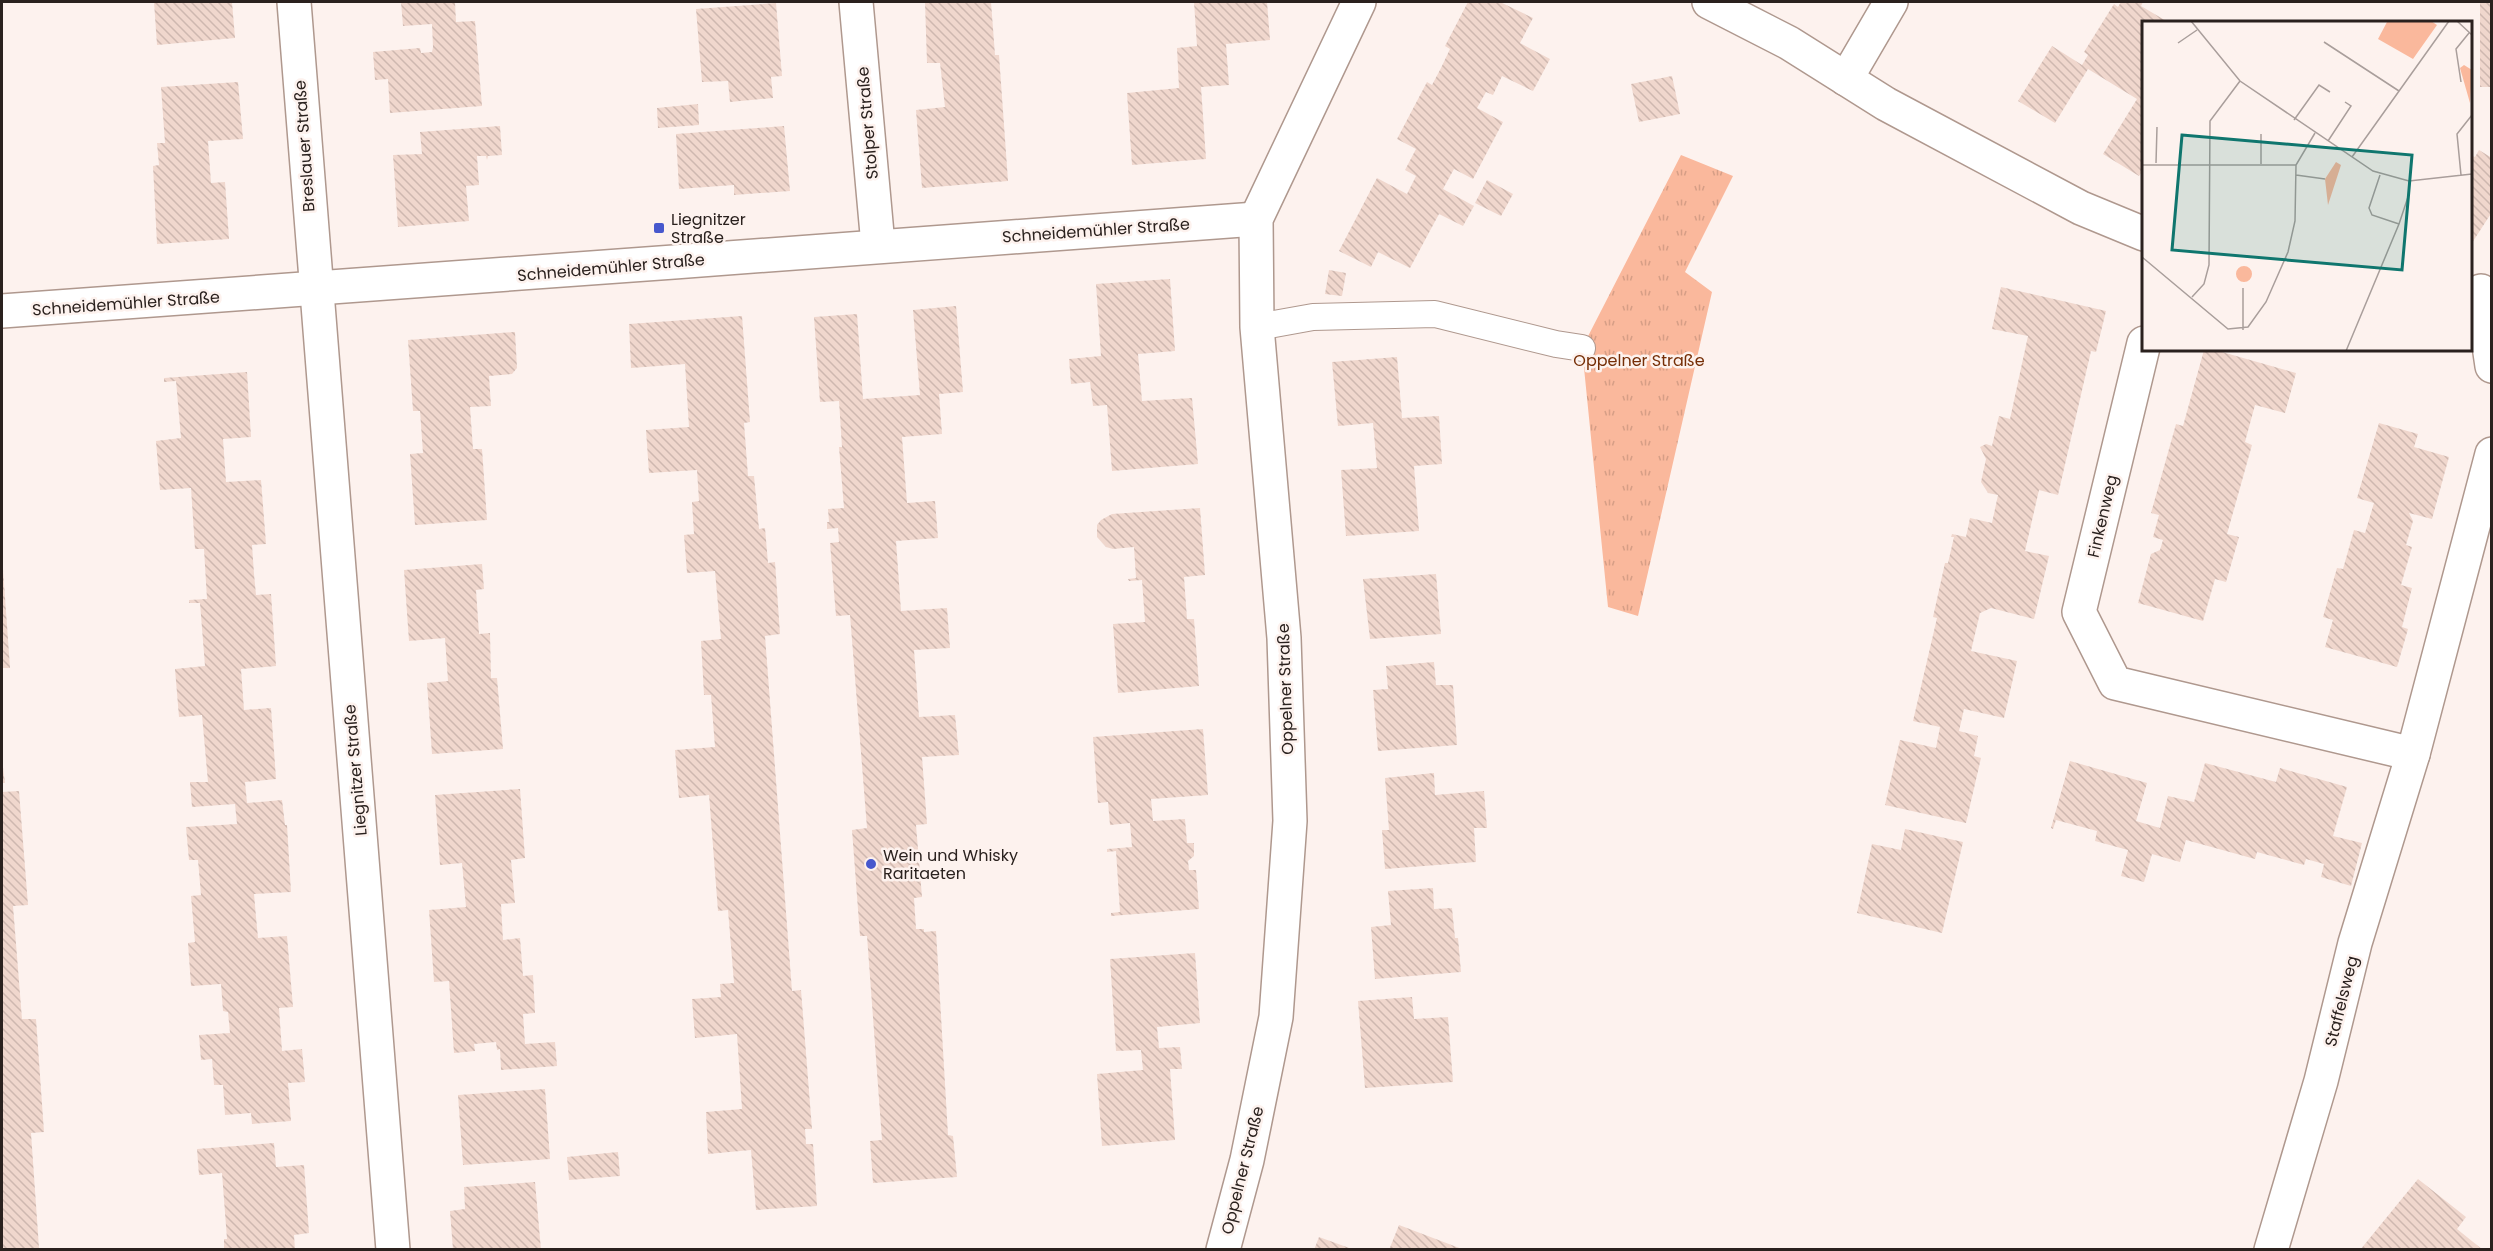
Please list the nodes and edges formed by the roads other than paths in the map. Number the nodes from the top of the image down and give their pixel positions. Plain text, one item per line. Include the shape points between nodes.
1 (294, 2) edge
2 (856, 2) edge
3 (1359, 2) edge
4 (1708, 2) edge
5 (1892, 2) edge
6 (1846, 79) junction
7 (1256, 219) junction
8 (2142, 233) edge
9 (878, 245) junction
10 (316, 290) junction
11 (2481, 291) edge
12 (2, 311) edge
13 (1257, 327) junction
14 (1582, 348) dead end
15 (2142, 351) edge
16 (2492, 366) edge
17 (2492, 454) edge
18 (2413, 754) junction
19 (393, 1250) edge
20 (1223, 1250) edge
21 (2271, 1250) edge

1 - 10 street, Breslauer Straße
2 - 9 street, Stolper Straße
3 - 7 street, Oppelner Straße
4 - 6 street via 1789,43
5 - 6 street
6 - 8 street via 2081,208
7 - 9 street, Schneidemühler Straße
7 - 13 street, Oppelner Straße
9 - 10 street, Schneidemühler Straße
10 - 12 street, Schneidemühler Straße
10 - 19 street, Liegnitzer Straße
11 - 16 street
13 - 14 lane via 1313,317 1435,314
13 - 20 street, Oppelner Straße via 1284,638 1290,821 1276,1017 1247,1160
15 - 18 street, Finkenweg via 2079,612 2115,682
17 - 18 street, Staffelsweg
18 - 21 street, Staffelsweg via 2355,943 2321,1081

